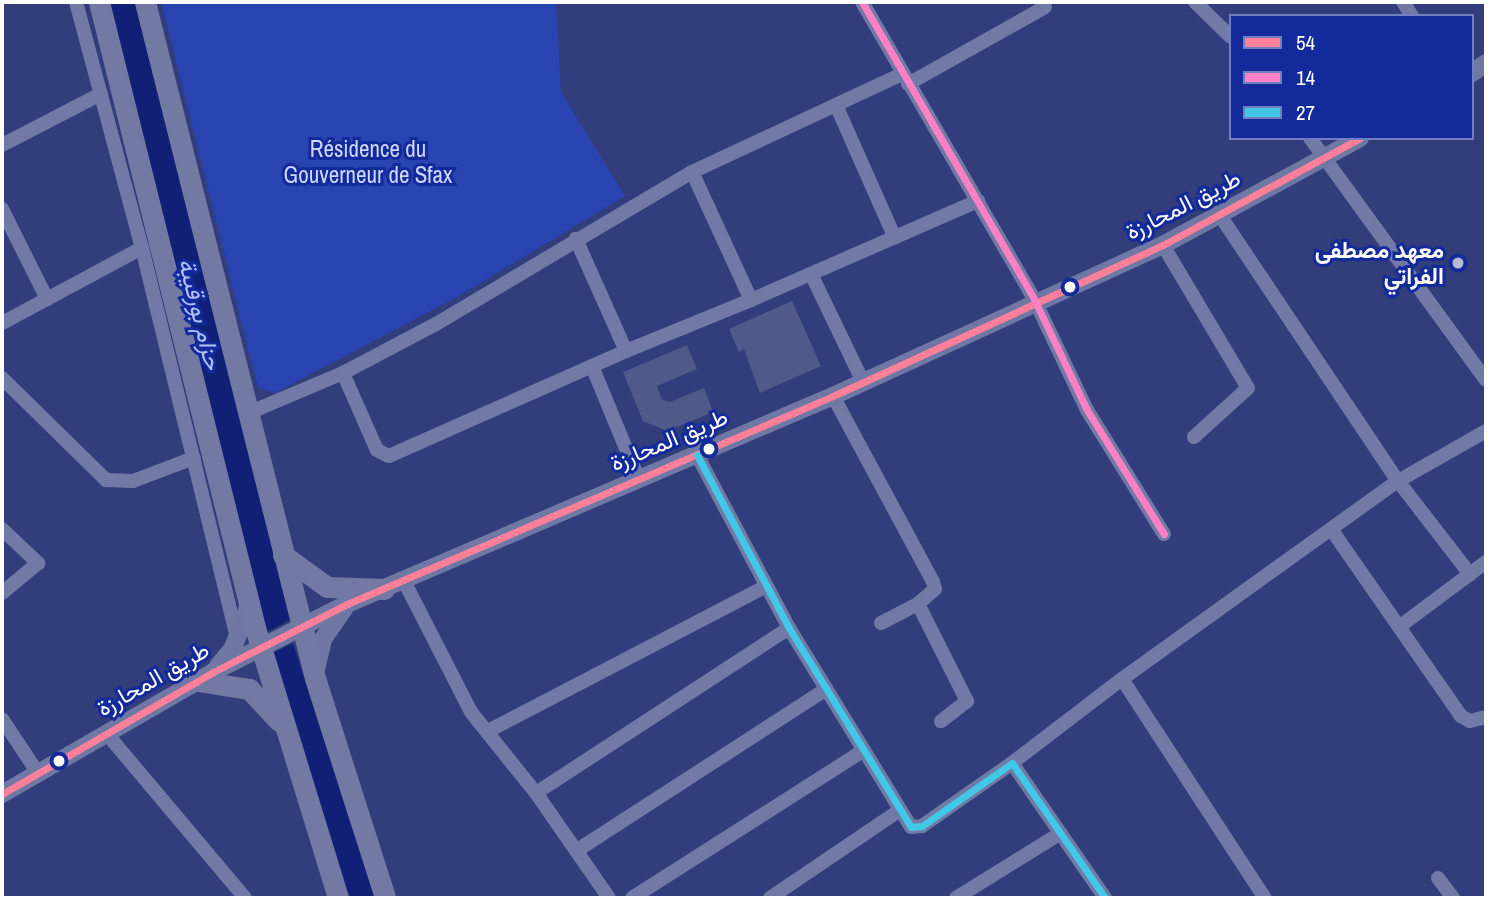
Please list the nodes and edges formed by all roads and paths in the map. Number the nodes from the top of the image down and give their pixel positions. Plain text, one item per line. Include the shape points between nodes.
1 (75, 2) edge
2 (99, 2) edge
3 (145, 2) edge
4 (862, 2) edge
5 (1195, 2) edge
6 (1047, 4) edge
7 (1229, 35) edge
8 (905, 79) junction
9 (101, 94) junction
10 (836, 105) junction
11 (1312, 140) edge
12 (1356, 140) edge
13 (2, 145) edge
14 (1325, 158) junction
15 (692, 172) junction
16 (978, 201) junction
17 (2, 209) edge
18 (1219, 214) junction
19 (895, 238) junction
20 (576, 239) junction
21 (1163, 245) junction
22 (142, 248) junction
23 (812, 276) junction
24 (47, 299) junction
25 (751, 300) junction
26 (1035, 301) junction
27 (2, 323) edge
28 (626, 351) junction
29 (592, 366) junction
30 (343, 373) junction
31 (2, 378) edge
32 (1486, 380) edge
33 (863, 382) junction
34 (833, 396) junction
35 (246, 414) junction
36 (1486, 431) edge
37 (1194, 437) dead end
38 (697, 455) junction
39 (194, 458) junction
40 (639, 480) junction
41 (1398, 481) junction
42 (2, 529) edge
43 (1331, 529) junction
44 (1164, 534) dead end
45 (283, 555) junction
46 (1486, 562) edge
47 (1470, 574) junction
48 (404, 580) junction
49 (766, 586) junction
50 (384, 589) junction
51 (2, 593) edge
52 (348, 604) junction
53 (918, 604) junction
54 (249, 605) junction
55 (881, 623) dead end
56 (1399, 627) junction
57 (789, 628) junction
58 (299, 629) junction
59 (237, 639) junction
60 (263, 646) junction
61 (205, 676) junction
62 (315, 678) junction
63 (1122, 678) junction
64 (826, 689) junction
65 (1486, 717) edge
66 (2, 719) edge
67 (941, 720) dead end
68 (284, 728) junction
69 (488, 731) junction
70 (107, 734) junction
71 (864, 750) junction
72 (1012, 764) junction
73 (38, 773) junction
74 (536, 793) junction
75 (2, 794) edge
76 (900, 810) junction
77 (1061, 833) junction
78 (576, 851) junction
79 (1438, 878) dead end
80 (245, 898) edge
81 (338, 898) edge
82 (385, 898) edge
83 (609, 898) edge
84 (632, 898) edge
85 (769, 898) edge
86 (956, 898) edge
87 (1105, 898) edge
88 (1265, 898) edge
89 (1453, 898) edge

1 - 9 street
2 - 54 highway
3 - 35 highway
4 - 8 street
5 - 7 street
6 - 8 street
8 - 10 street
8 - 16 street
9 - 13 street
9 - 22 street
10 - 15 street
10 - 19 street
11 - 14 street
12 - 14 main road, طريق المحارزة
14 - 18 main road, طريق المحارزة
14 - 32 street
15 - 20 street
15 - 25 street
16 - 19 street
16 - 26 street
17 - 24 street
18 - 21 main road, طريق المحارزة
18 - 41 street
19 - 23 street
20 - 28 street
20 - 30 street via 457,312
21 - 26 main road, طريق المحارزة
21 - 37 street via 1248,388
22 - 24 street
22 - 39 street
23 - 25 street
23 - 33 street
24 - 27 street
25 - 28 street
26 - 33 main road, طريق المحارزة
26 - 44 street via 1087,410
28 - 29 street
29 - 30 street via 389,456 377,450
29 - 40 street
30 - 35 street
31 - 39 street via 106,481 134,481
33 - 34 main road, طريق المحارزة
34 - 38 main road, طريق المحارزة
34 - 53 street via 933,582 935,589
35 - 45 highway
36 - 41 street
38 - 40 main road, طريق المحارزة
38 - 49 street
39 - 59 street
40 - 48 main road, طريق المحارزة
41 - 43 street
41 - 47 street
42 - 51 street via 38,563
43 - 56 street
43 - 63 street
45 - 50 highway via 327,587
45 - 58 highway
46 - 47 street
47 - 56 street
48 - 50 main road, طريق المحارزة
48 - 69 street via 471,712
49 - 57 street
49 - 69 street
50 - 52 main road, طريق المحارزة
52 - 58 main road, طريق المحارزة
52 - 62 main road via 323,639
53 - 55 street
53 - 67 street via 967,694 964,706
54 - 59 main road
54 - 60 highway
56 - 65 street via 1461,716 1470,721
57 - 64 street
57 - 74 street
58 - 60 main road, طريق المحارزة
58 - 62 highway
59 - 61 main road
60 - 61 main road, طريق المحارزة
60 - 68 highway
61 - 68 highway via 249,689
61 - 70 main road, طريق المحارزة
62 - 82 highway
63 - 72 street
63 - 88 street
64 - 71 street
64 - 78 street
66 - 73 street
68 - 81 highway
69 - 74 street
70 - 73 main road, طريق المحارزة
70 - 80 street
71 - 76 street
71 - 84 street
72 - 76 street via 918,829 911,827
72 - 77 street
73 - 75 main road, طريق المحارزة
74 - 78 street
76 - 85 street
77 - 86 street
77 - 87 street
78 - 83 street
79 - 89 street

